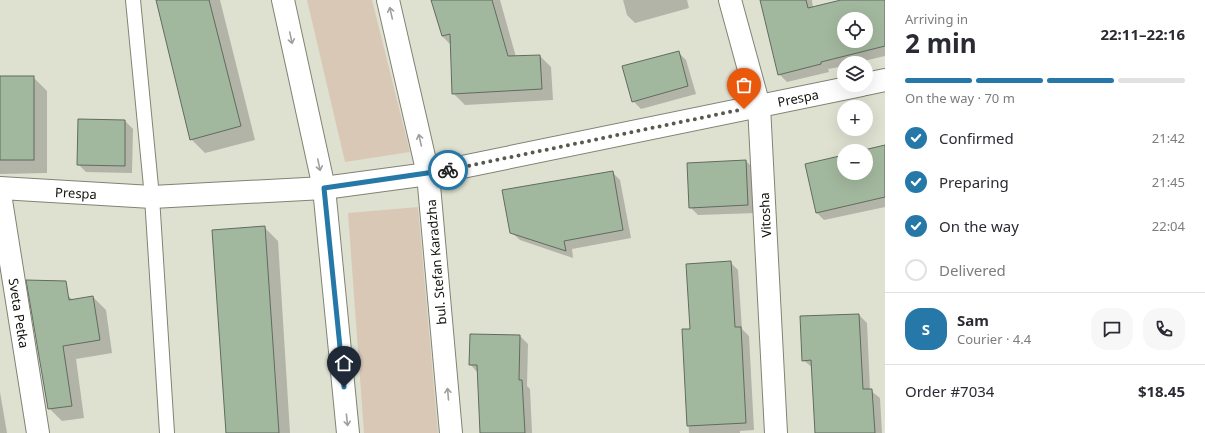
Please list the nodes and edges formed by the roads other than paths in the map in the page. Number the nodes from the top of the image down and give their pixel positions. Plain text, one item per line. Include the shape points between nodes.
1 (133, 0) edge
2 (283, 0) edge
3 (388, 0) edge
4 (730, 0) edge
5 (885, 80) edge
6 (873, 83) edge
7 (837, 90) edge
8 (759, 106) junction
9 (428, 174) junction
10 (0, 188) edge
11 (324, 188) junction
12 (0, 194) edge
13 (152, 197) junction
14 (38, 433) edge
15 (167, 433) edge
16 (348, 433) edge
17 (451, 433) edge
18 (776, 433) edge

1 - 13 lane
2 -> 11 street
9 -> 3 street, bul. Stefan Karadzha
4 - 8 street, Vitosha
5 - 6 street
7 - 8 street, Prespa
8 - 9 street, Prespa
8 - 18 street, Vitosha
9 - 11 street, Prespa
17 -> 9 street, bul. Stefan Karadzha
10 - 13 street, Prespa
11 - 13 street, Prespa
11 -> 16 street
12 - 14 street, Sveta Petka
13 - 15 lane

